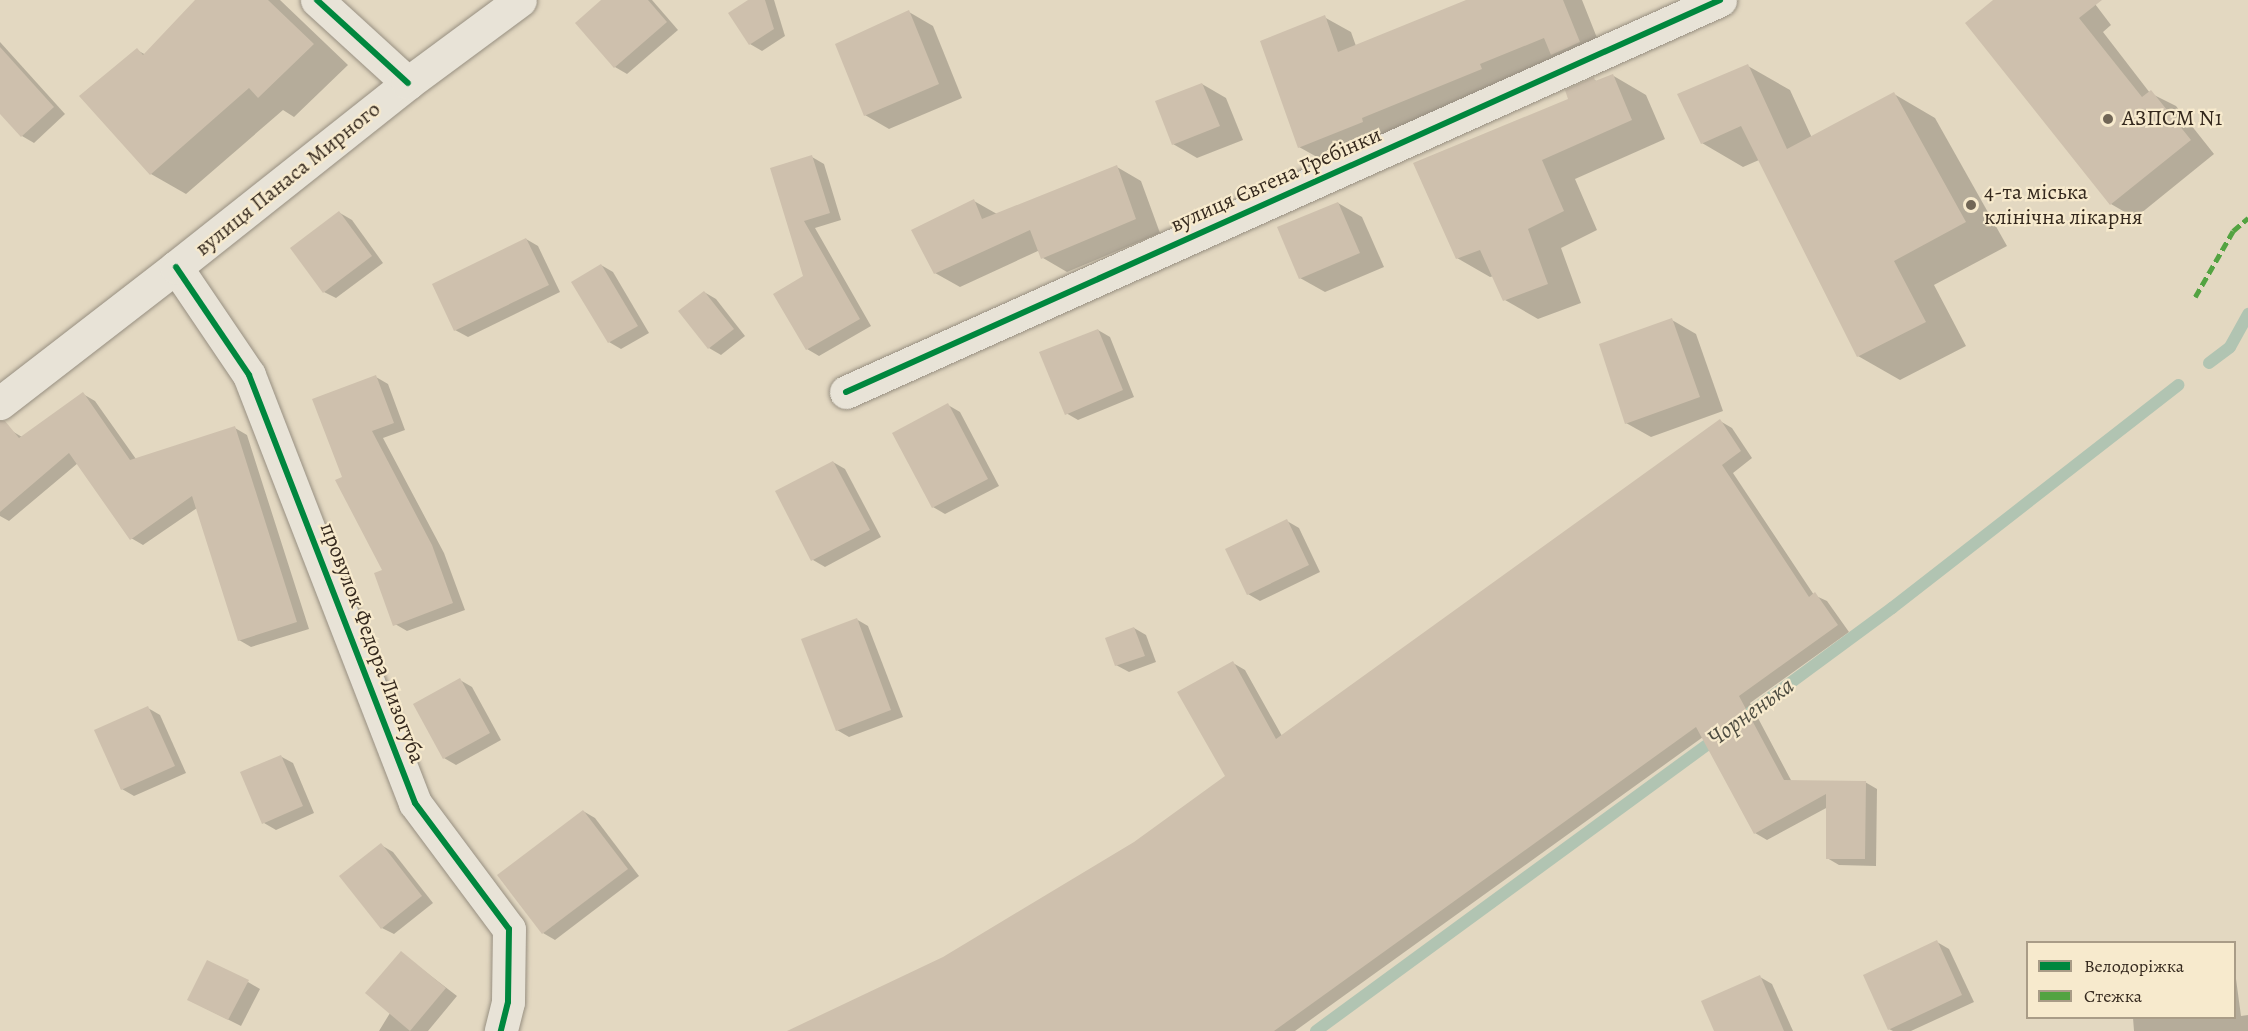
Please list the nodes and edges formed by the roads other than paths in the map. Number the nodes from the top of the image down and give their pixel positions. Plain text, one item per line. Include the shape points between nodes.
1 (317, 0) edge
2 (520, 0) edge
3 (1720, 0) edge
4 (408, 83) junction
5 (177, 267) junction
6 (846, 392) dead end
7 (0, 403) edge
8 (501, 1031) edge

1 - 4 street
2 - 4 street, вулиця Панаса Мирного
3 - 6 street, вулиця Євгена Гребінки
4 - 5 street, вулиця Панаса Мирного
5 - 7 street, вулиця Панаса Мирного
5 - 8 street, провулок Федора Лизогуба via 249,375 415,803 509,929 508,1002

